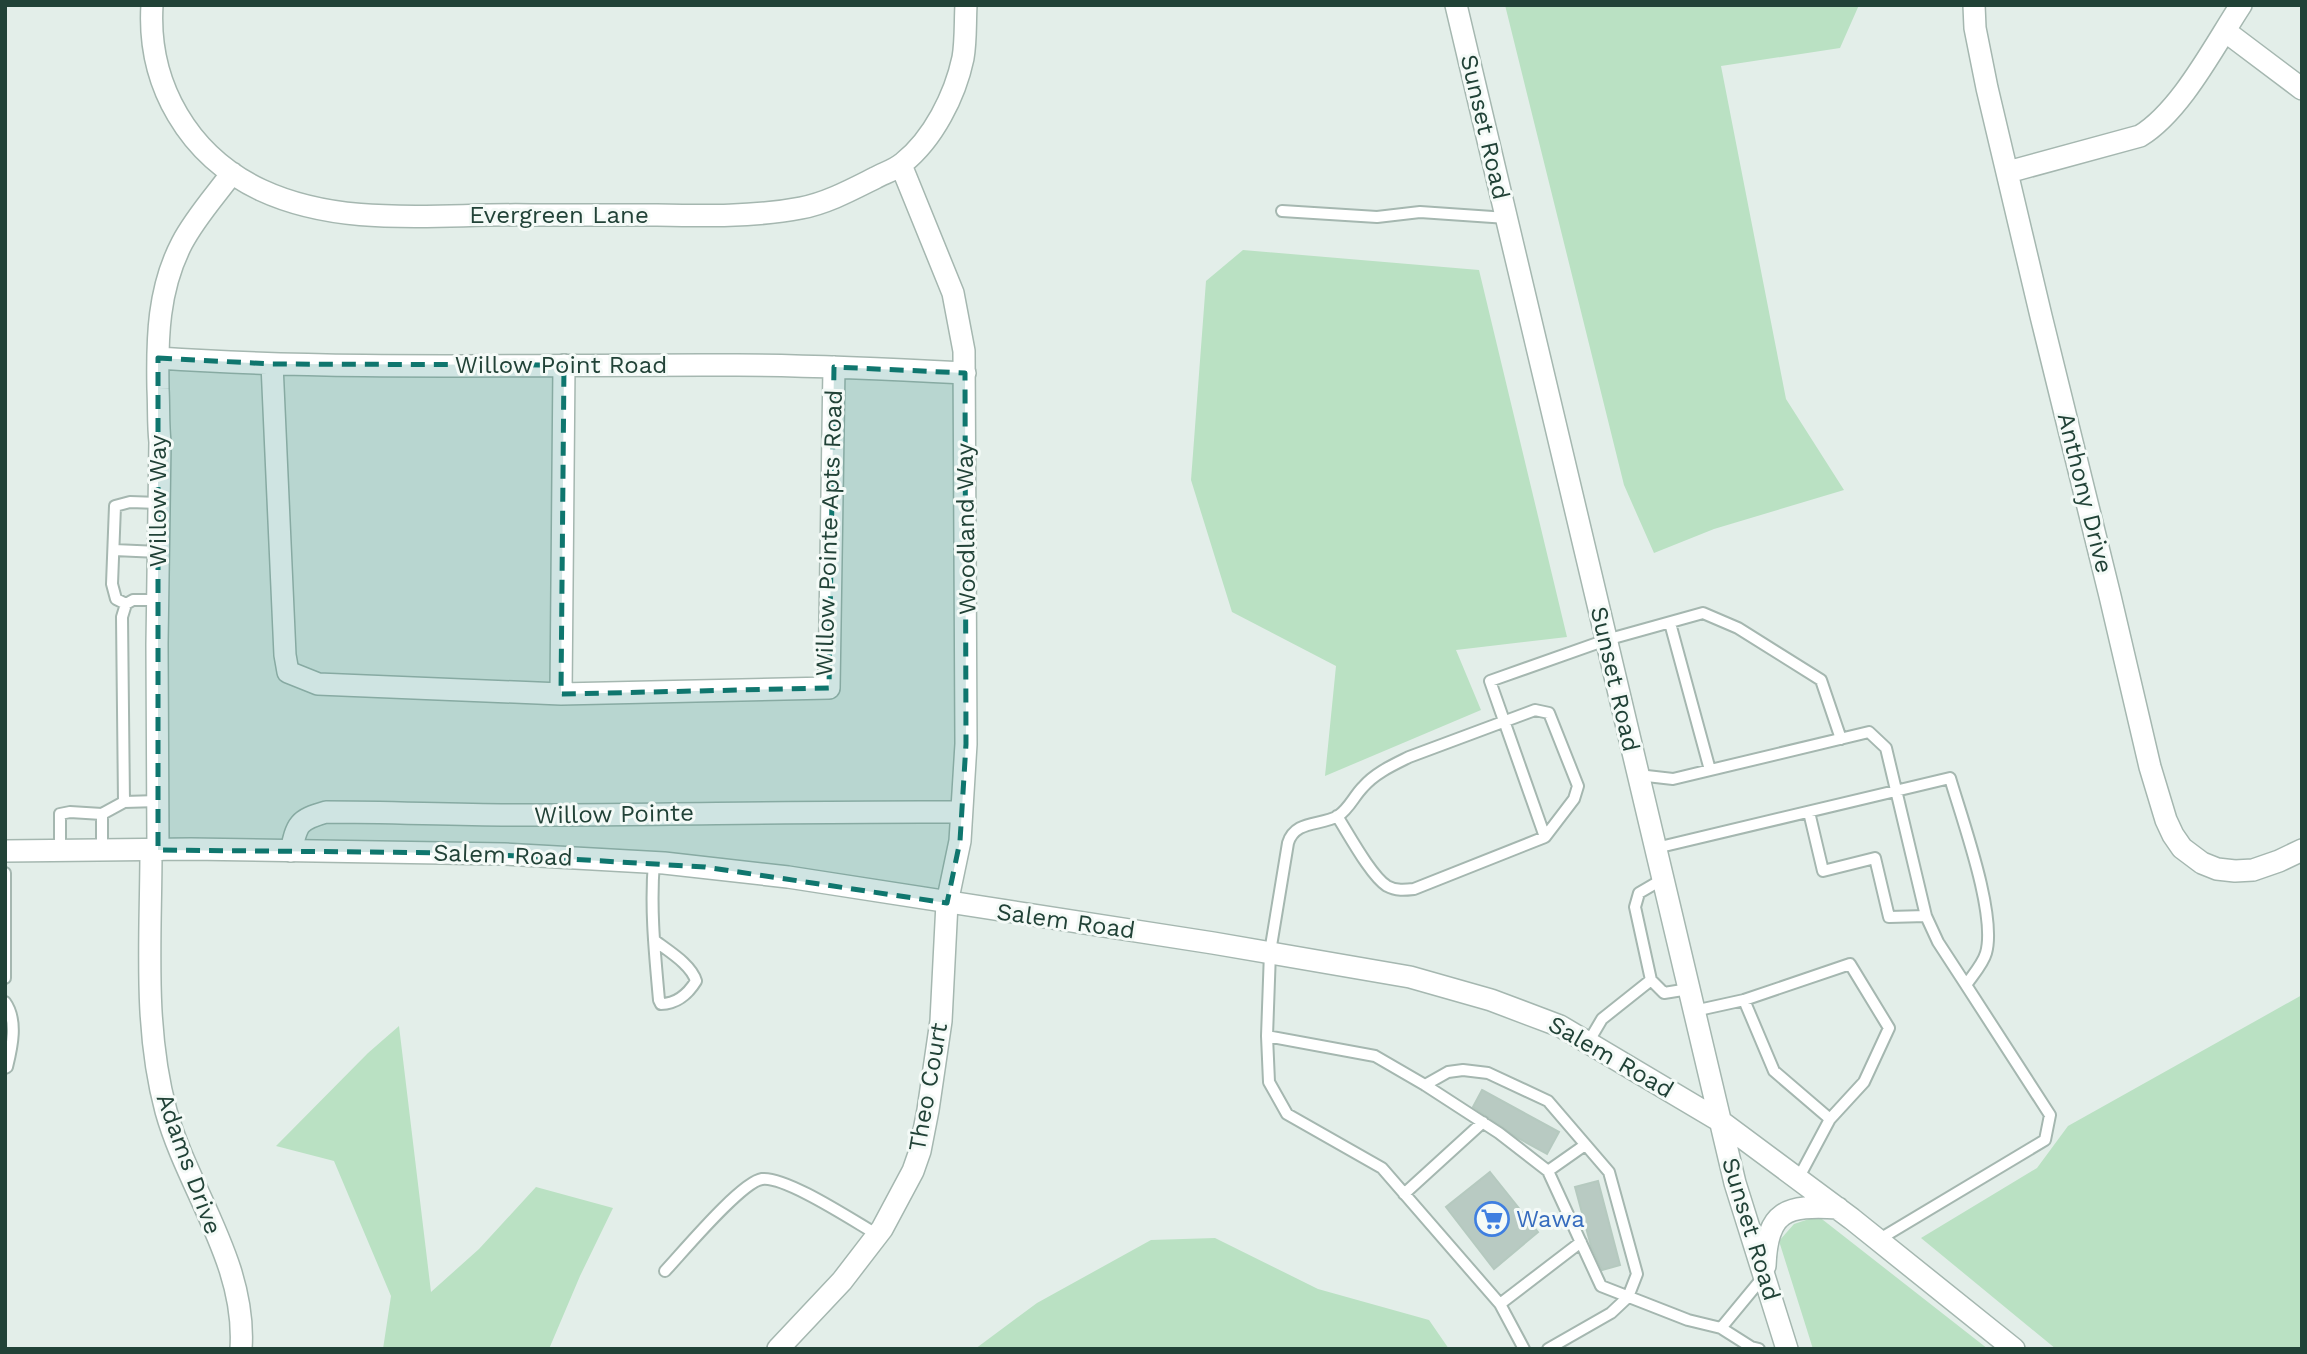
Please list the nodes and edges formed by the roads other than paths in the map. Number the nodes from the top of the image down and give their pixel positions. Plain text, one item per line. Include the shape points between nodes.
1 (152, 5) edge
2 (966, 5) edge
3 (1457, 5) edge
4 (1974, 5) edge
5 (2241, 5) edge
6 (2225, 31) junction
7 (2302, 89) edge
8 (901, 165) junction
9 (2008, 172) junction
10 (232, 173) junction
11 (1282, 211) dead end
12 (1507, 218) junction
13 (158, 358) junction
14 (272, 365) junction
15 (564, 365) junction
16 (834, 367) junction
17 (965, 373) junction
18 (159, 503) junction
19 (114, 550) junction
20 (159, 552) junction
21 (158, 600) junction
22 (126, 604) junction
23 (1671, 622) junction
24 (1606, 640) junction
25 (561, 694) junction
26 (1504, 721) junction
27 (1841, 739) junction
28 (1710, 770) junction
29 (1638, 775) junction
30 (1898, 791) junction
31 (158, 801) junction
32 (124, 802) junction
33 (961, 812) junction
34 (1810, 812) junction
35 (102, 814) junction
36 (1337, 816) junction
37 (1545, 837) junction
38 (1656, 848) junction
39 (155, 850) junction
40 (2302, 850) edge
41 (5, 851) edge
42 (60, 851) junction
43 (102, 851) junction
44 (291, 851) junction
45 (654, 862) junction
46 (5, 873) edge
47 (1663, 879) junction
48 (947, 903) junction
49 (1926, 916) junction
50 (654, 940) junction
51 (1270, 952) junction
52 (5, 978) edge
53 (1651, 980) junction
54 (1966, 985) junction
55 (1689, 989) junction
56 (1744, 1000) junction
57 (5, 1002) edge
58 (1694, 1011) junction
59 (1267, 1036) junction
60 (1589, 1041) junction
61 (5, 1068) edge
62 (1425, 1085) junction
63 (1830, 1119) junction
64 (1720, 1121) junction
65 (1483, 1122) junction
66 (1585, 1145) junction
67 (1548, 1171) junction
68 (1798, 1179) junction
69 (1404, 1194) junction
70 (1838, 1208) junction
71 (878, 1235) junction
72 (1878, 1240) junction
73 (1581, 1242) junction
74 (665, 1271) dead end
75 (1764, 1276) junction
76 (1628, 1297) junction
77 (1500, 1304) junction
78 (1721, 1328) junction
79 (241, 1349) edge
80 (778, 1349) edge
81 (1524, 1349) edge
82 (1548, 1349) edge
83 (1759, 1349) edge
84 (1787, 1349) edge
85 (2014, 1349) edge

1 - 10 street, Evergreen Lane via 153,52 167,96 191,135
2 - 8 street, Evergreen Lane via 962,60 952,93 926,138
3 - 12 street, Sunset Road
4 - 9 street, Anthony Drive via 1987,88
5 - 6 street
6 - 7 street
6 - 9 street via 2155,127 2140,136
8 - 10 street, Evergreen Lane via 837,197 805,207 701,216 351,214 286,199
8 - 17 street, Woodland Way via 953,293
9 - 40 street, Anthony Drive via 2150,767 2169,828 2196,858 2226,871 2263,868
10 - 13 street, Willow Way via 177,254 161,302
11 - 12 lane
12 - 24 street, Sunset Road
13 - 14 street, Willow Point Road
13 - 18 street, Willow Way
14 - 15 street, Willow Point Road
14 - 25 street via 288,672 318,684
15 - 16 street, Willow Point Road
15 - 25 street
16 - 17 street, Willow Point Road
16 - 25 street, Willow Pointe Apts Road via 829,688
17 - 33 street, Woodland Way via 966,744
18 - 19 lane via 115,506
18 - 20 street, Willow Way
19 - 20 lane
19 - 22 lane via 112,584 116,598
20 - 21 street, Willow Way
21 - 22 lane
21 - 31 street, Willow Way
22 - 32 lane via 122,617
23 - 24 lane
23 - 27 lane via 1703,613 1738,628 1821,680
23 - 28 lane
24 - 26 lane via 1490,681
24 - 29 street, Sunset Road
26 - 36 lane via 1390,766 1363,786
26 - 37 lane
26 - 37 lane via 1535,710 1549,712 1578,786 1574,799
27 - 28 lane
27 - 30 lane via 1869,732 1886,748
28 - 29 lane via 1673,779
29 - 38 street, Sunset Road
30 - 34 lane
30 - 49 lane
30 - 54 lane via 1950,778 1989,928 1986,955
31 - 32 lane
31 - 39 street, Willow Way
32 - 35 lane
33 - 44 street, Willow Pointe via 326,812 307,817 296,827
33 - 48 street, Woodland Way
34 - 38 lane
34 - 49 lane via 1824,871 1875,858 1889,917
35 - 42 lane via 60,814
35 - 43 lane
36 - 37 lane via 1373,872 1399,890 1414,889
36 - 51 lane via 1291,834
38 - 47 street, Sunset Road
39 - 43 street, Salem Road
39 - 44 street, Salem Road
39 - 79 street, Adams Drive via 151,1014 157,1074 174,1133 229,1268 240,1309
41 - 42 street, Salem Road
42 - 43 street, Salem Road
44 - 45 street, Salem Road via 517,854
45 - 48 street, Salem Road via 788,877
45 - 50 lane
46 - 52 lane
47 - 53 lane via 1639,893 1635,907
47 - 55 street, Sunset Road
48 - 51 street, Salem Road
48 - 71 street, Theo Court via 941,1021 929,1110 913,1171
49 - 54 lane
50 - 50 lane via 659,1000 667,1004 696,981 685,965
51 - 59 lane
51 - 60 street, Salem Road via 1429,982 1539,1017
53 - 55 lane via 1664,993
53 - 60 lane via 1602,1019
54 - 72 lane via 2050,1115 2045,1140
55 - 58 street, Sunset Road
56 - 58 lane
56 - 63 lane via 1774,1071
56 - 63 lane via 1850,964 1889,1028 1864,1082
57 - 61 lane via 10,1009 13,1043
58 - 64 street, Sunset Road
59 - 62 lane via 1375,1056
59 - 69 lane via 1269,1082 1287,1114 1382,1168
60 - 64 street, Salem Road
62 - 65 lane
62 - 66 lane via 1448,1072 1488,1073 1548,1101
63 - 68 lane
64 - 68 street, Salem Road
64 - 75 street, Sunset Road
65 - 67 lane
65 - 69 lane
66 - 67 lane
66 - 76 lane via 1609,1172 1637,1273
67 - 73 lane
68 - 70 street, Salem Road
69 - 77 lane
70 - 72 street, Salem Road
70 - 75 street via 1798,1208 1779,1216 1765,1246
71 - 74 lane via 808,1195 772,1180 760,1180 741,1191
71 - 80 street, Theo Court
72 - 85 street, Salem Road
73 - 76 lane via 1601,1286
73 - 77 lane
75 - 78 lane
75 - 84 street, Sunset Road
76 - 78 lane
76 - 82 lane via 1611,1314
77 - 81 lane
78 - 83 lane

